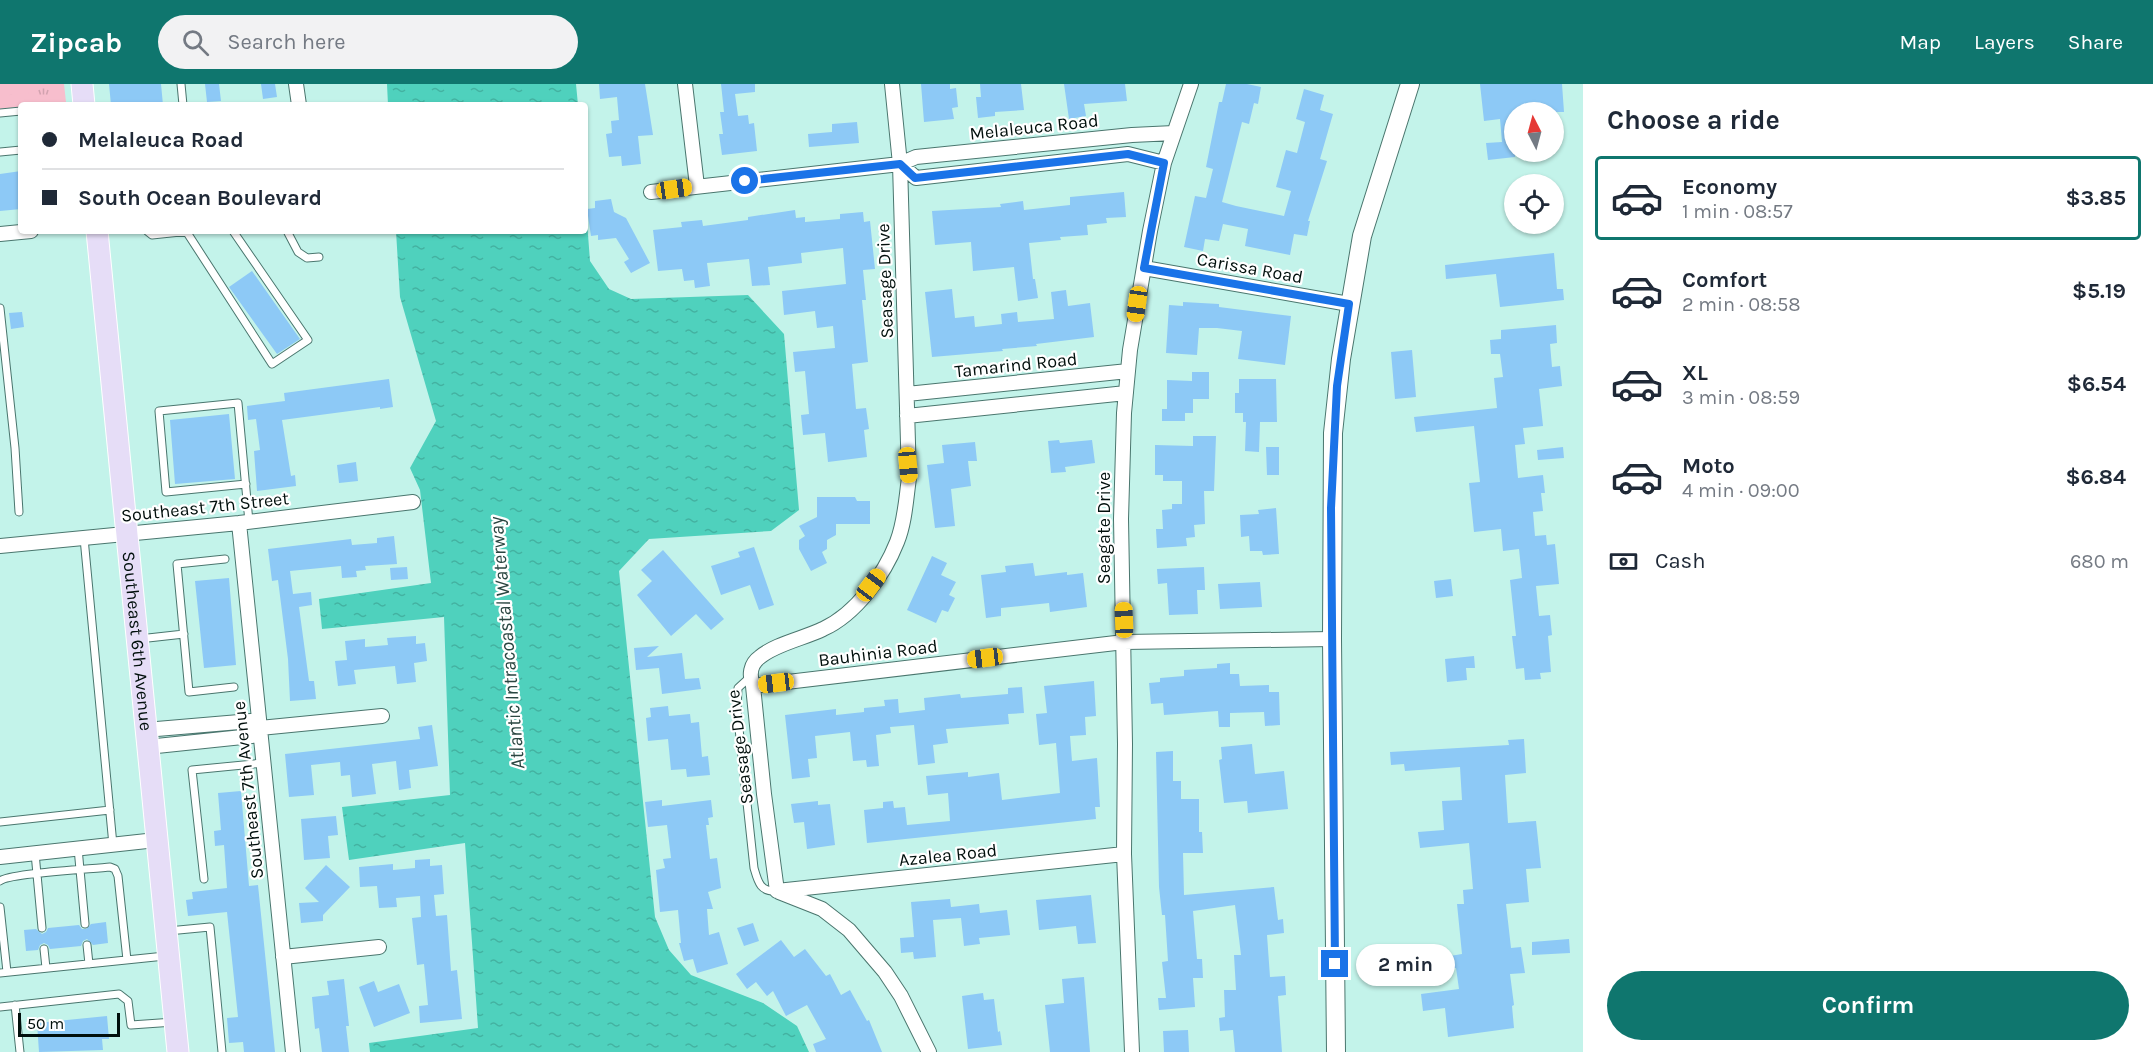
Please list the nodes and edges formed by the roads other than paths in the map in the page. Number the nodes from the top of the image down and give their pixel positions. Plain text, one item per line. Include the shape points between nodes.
1 (82, 84) edge
2 (181, 84) edge
3 (296, 84) edge
4 (685, 84) edge
5 (892, 84) edge
6 (1191, 84) edge
7 (1410, 84) edge
8 (84, 102) edge
9 (183, 102) edge
10 (299, 102) edge
11 (18, 111) edge
12 (0, 113) edge
13 (1174, 133) junction
14 (18, 150) edge
15 (0, 152) edge
16 (1164, 163) junction
17 (900, 164) junction
18 (697, 186) junction
19 (651, 192) dead end
20 (18, 232) edge
21 (0, 234) edge
22 (97, 234) edge
23 (190, 234) edge
24 (235, 234) edge
25 (289, 234) edge
26 (319, 257) dead end
27 (1144, 268) junction
28 (1349, 304) junction
29 (0, 308) edge
30 (1128, 371) junction
31 (1126, 393) junction
32 (907, 394) junction
33 (907, 416) junction
34 (246, 484) junction
35 (412, 502) dead end
36 (19, 512) dead end
37 (244, 523) junction
38 (126, 533) junction
39 (84, 538) junction
40 (0, 546) edge
41 (225, 559) dead end
42 (184, 634) junction
43 (137, 639) junction
44 (1332, 639) junction
45 (1124, 642) junction
46 (751, 682) junction
47 (234, 687) dead end
48 (382, 716) dead end
49 (260, 728) junction
50 (146, 738) junction
51 (263, 762) junction
52 (110, 810) junction
53 (0, 822) edge
54 (156, 840) junction
55 (113, 844) junction
56 (78, 848) junction
57 (35, 854) junction
58 (1124, 854) junction
59 (0, 857) edge
60 (80, 870) junction
61 (37, 874) junction
62 (204, 879) dead end
63 (0, 881) edge
64 (777, 891) junction
65 (0, 907) edge
66 (85, 924) dead end
67 (42, 928) dead end
68 (165, 932) junction
69 (87, 945) dead end
70 (379, 948) dead end
71 (44, 950) dead end
72 (168, 956) junction
73 (283, 957) junction
74 (127, 960) junction
75 (89, 964) junction
76 (46, 968) junction
77 (3, 972) edge
78 (15, 1005) junction
79 (0, 1006) edge
80 (174, 1022) junction
81 (20, 1052) edge
82 (178, 1052) edge
83 (222, 1052) edge
84 (293, 1052) edge
85 (929, 1052) edge
86 (1132, 1052) edge
87 (1336, 1052) edge

1 - 8 main road
2 - 9 lane
3 - 10 street
4 - 18 street
5 - 17 street, Seasage Drive
6 - 13 street, Seagate Drive
7 - 28 main road via 1362,236
11 - 12 lane
13 - 16 street, Seagate Drive
13 - 17 street, Melaleuca Road via 916,157
14 - 15 lane
16 - 17 street, Melaleuca Road via 1128,154 915,178
16 - 27 street, Seagate Drive
17 - 18 street, Melaleuca Road
17 - 32 street, Seasage Drive
18 - 19 street, Melaleuca Road
20 - 21 street
22 - 38 main road, Southeast 6th Avenue
23 - 24 lane via 272,364 308,340
25 - 26 lane via 298,252 307,258
27 - 28 street, Carissa Road
27 - 30 street, Seagate Drive
28 - 44 main road via 1334,433
29 - 36 lane
30 - 31 street, Seagate Drive
30 - 32 street, Tamarind Road
31 - 33 street
31 - 45 street, Seagate Drive via 1122,472
32 - 33 street, Seasage Drive
33 - 46 street, Seasage Drive via 909,478 904,514 897,543 881,572 837,622 758,658 751,668
34 - 34 lane via 238,404 159,411 166,492
34 - 37 lane
35 - 37 street, Southeast 7th Street
37 - 38 street, Southeast 7th Street
37 - 49 street, Southeast 7th Avenue
38 - 39 street, Southeast 7th Street
38 - 43 main road, Southeast 6th Avenue
39 - 40 street, Southeast 7th Street
39 - 52 lane
41 - 42 lane via 177,564
42 - 43 lane
42 - 47 lane via 189,692
43 - 50 main road, Southeast 6th Avenue
44 - 45 street, Bauhinia Road
44 - 87 main road
45 - 46 street, Bauhinia Road
45 - 58 street, Seagate Drive
46 - 64 street, Seasage Drive
46 - 64 lane via 738,688 737,710 754,868 759,885
48 - 49 street
49 - 50 street via 252,736
49 - 51 street, Southeast 7th Avenue
50 - 54 main road, Southeast 6th Avenue
51 - 62 lane via 192,770
51 - 73 street, Southeast 7th Avenue
52 - 53 lane
52 - 55 lane
54 - 55 street
54 - 68 main road, Southeast 6th Avenue
55 - 56 street
56 - 57 street
56 - 60 lane
57 - 59 street
57 - 61 lane
58 - 64 street, Azalea Road
58 - 86 street, Seagate Drive
60 - 61 lane
60 - 66 lane
60 - 74 lane via 110,867 117,871
61 - 63 lane
61 - 67 lane
64 - 85 street via 822,909 849,930 901,996
65 - 77 lane
68 - 72 main road, Southeast 6th Avenue
68 - 83 lane via 210,927
69 - 75 lane
70 - 73 street
71 - 76 lane
72 - 74 lane
72 - 80 main road, Southeast 6th Avenue
73 - 84 street, Southeast 7th Avenue
74 - 75 lane
75 - 76 lane
76 - 77 lane
78 - 79 lane
78 - 80 lane via 119,994 128,1001 131,1025
78 - 81 lane
80 - 82 main road, Southeast 6th Avenue

